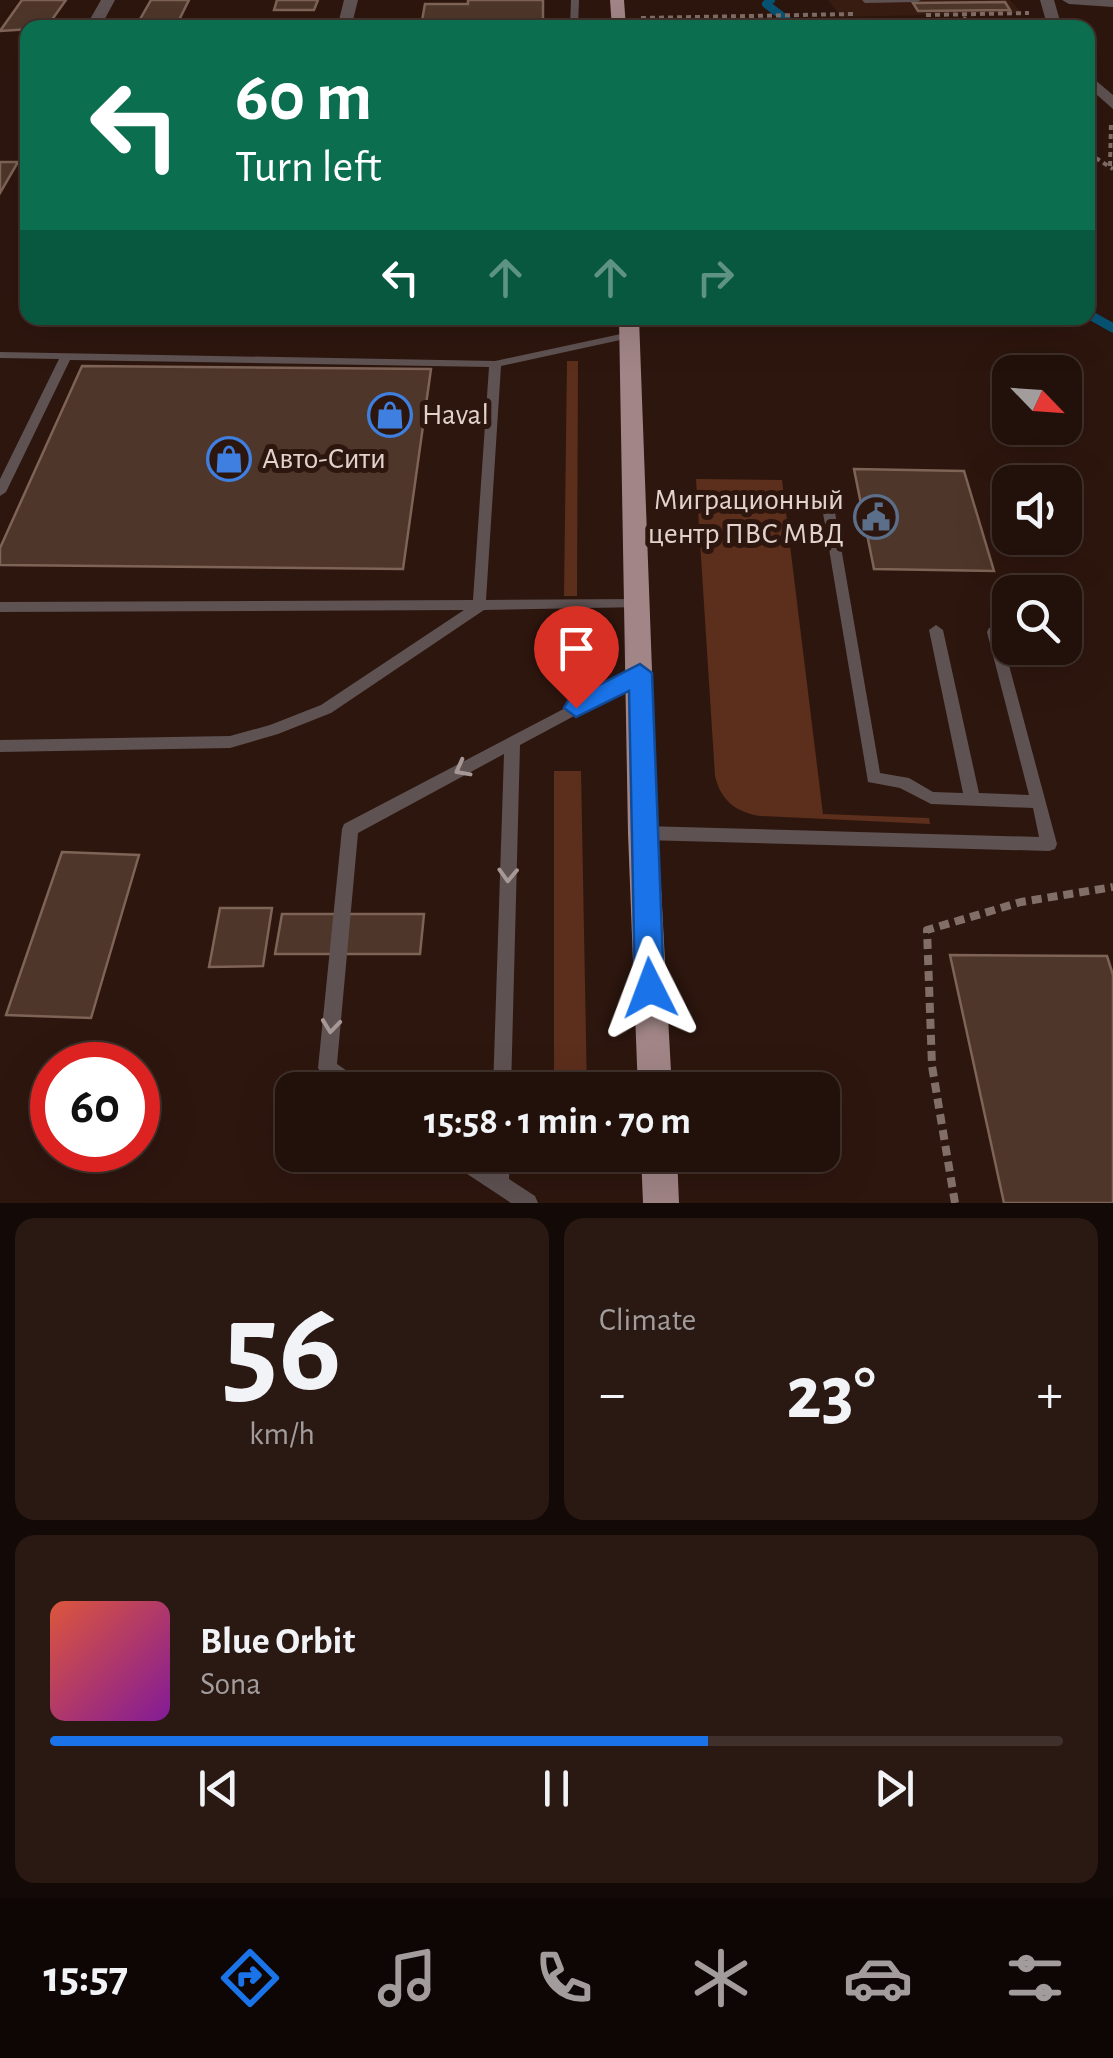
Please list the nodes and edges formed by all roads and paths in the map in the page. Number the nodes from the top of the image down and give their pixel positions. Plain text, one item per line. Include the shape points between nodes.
1 (917, 0) edge
2 (1069, 0) edge
3 (865, 1) edge
4 (1113, 3) edge
5 (794, 14) dead end
6 (957, 16) dead end
7 (673, 20) edge
8 (965, 20) edge
9 (1112, 103) edge
10 (1112, 168) edge
11 (630, 326) edge
12 (0, 355) edge
13 (66, 357) junction
14 (495, 364) junction
15 (0, 492) edge
16 (826, 494) dead end
17 (637, 604) junction
18 (478, 606) junction
19 (0, 607) edge
20 (936, 630) dead end
21 (1003, 665) edge
22 (640, 673) junction
23 (512, 742) junction
24 (0, 746) edge
25 (972, 799) junction
26 (1040, 802) junction
27 (643, 833) junction
28 (1113, 886) edge
29 (332, 1072) edge
30 (503, 1072) edge
31 (654, 1072) edge
32 (482, 1172) edge
33 (500, 1172) edge
34 (659, 1172) edge
35 (500, 1184) junction
36 (528, 1203) edge
37 (661, 1203) edge
38 (955, 1203) edge

1 - 3 lane
2 - 4 street
5 - 7 path
6 - 8 path
9 - 10 path
11 - 14 lane
11 - 17 main road
12 - 13 lane
13 - 14 lane
13 - 15 lane
14 - 18 lane
16 - 25 lane via 873,778 903,782 931,798
17 - 18 lane
17 - 22 main road
18 - 19 lane
18 - 24 lane via 326,709 273,730 230,742
20 - 25 lane
21 - 26 lane
22 - 23 lane
22 - 27 main road
23 -> 29 lane via 350,829 326,1068
23 -> 30 lane
25 - 26 lane
26 - 27 lane via 1050,839 1040,846
27 - 31 main road
28 - 38 path via 1021,902 927,930 932,1066
32 - 35 lane
33 - 35 lane
34 - 37 main road
35 - 36 lane

